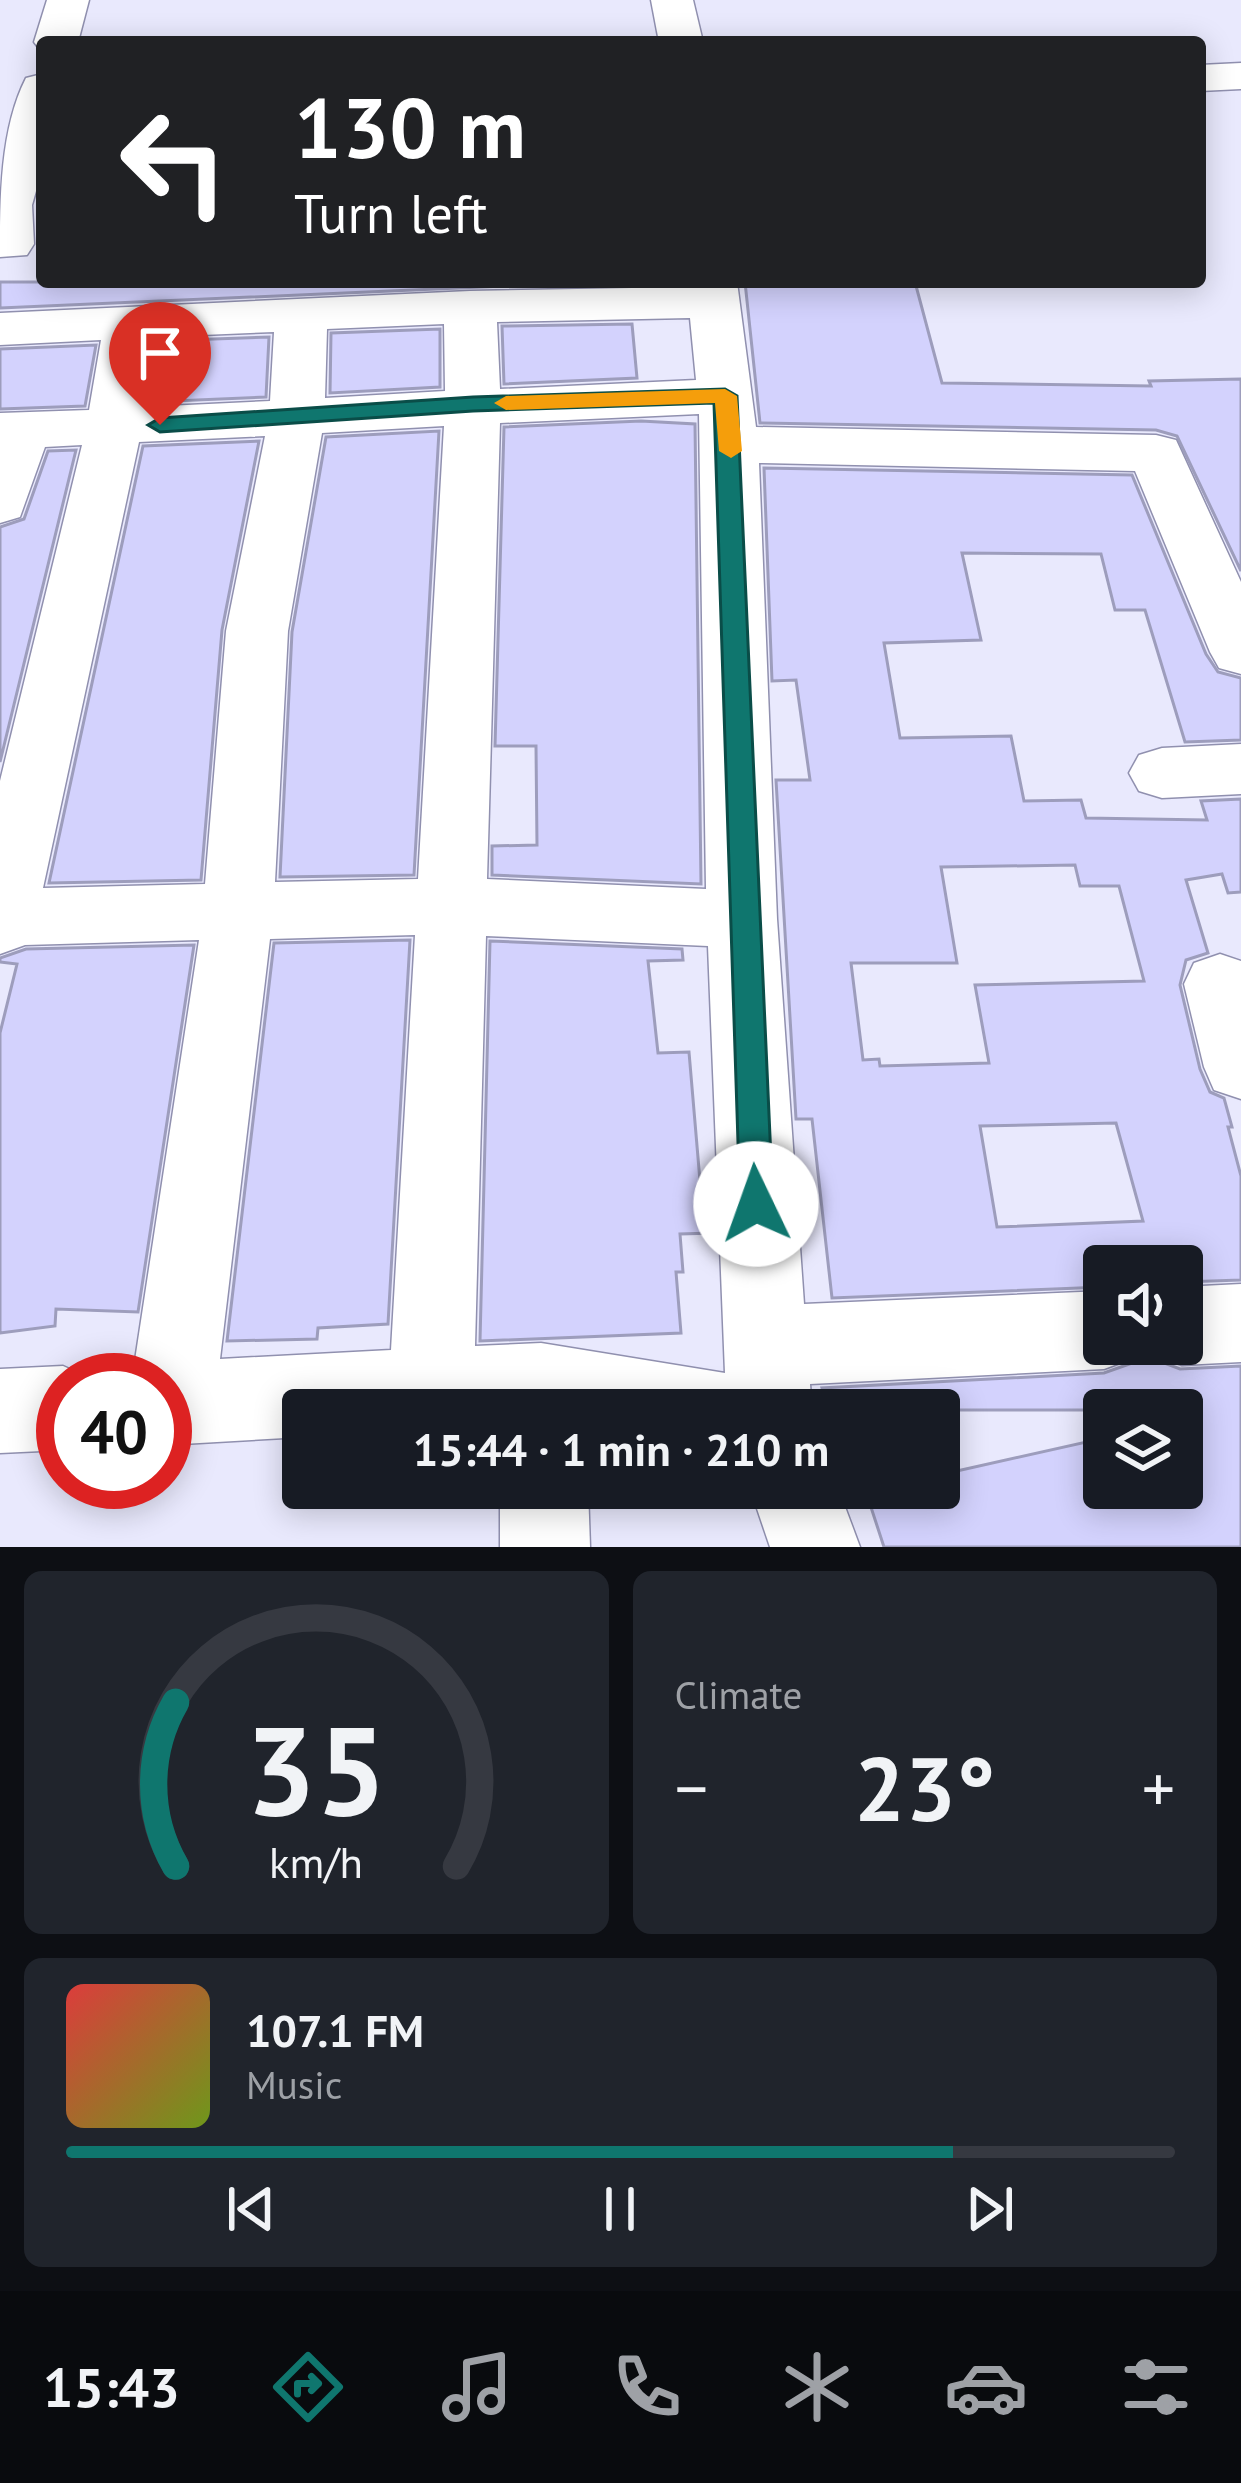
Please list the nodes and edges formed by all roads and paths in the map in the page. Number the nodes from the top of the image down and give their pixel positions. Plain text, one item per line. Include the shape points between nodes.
1 (68, 0) edge
2 (672, 0) edge
3 (58, 36) edge
4 (680, 36) edge
5 (1241, 76) edge
6 (1206, 78) edge
7 (36, 109) edge
8 (17, 243) edge
9 (712, 292) edge
10 (470, 308) junction
11 (141, 310) edge
12 (301, 314) junction
13 (0, 329) edge
14 (473, 404) junction
15 (297, 416) junction
16 (728, 420) junction
17 (114, 428) junction
18 (11, 430) edge
19 (0, 504) edge
20 (1241, 652) edge
21 (1241, 769) edge
22 (1162, 773) dead end
23 (452, 906) junction
24 (238, 912) junction
25 (1, 919) edge
26 (742, 919) junction
27 (1220, 984) dead end
28 (1241, 1066) edge
29 (1241, 1323) edge
30 (1203, 1325) edge
31 (1083, 1333) edge
32 (175, 1353) edge
33 (766, 1378) edge
34 (431, 1388) junction
35 (443, 1389) edge
36 (192, 1402) edge
37 (544, 1509) edge
38 (801, 1509) edge
39 (545, 1547) edge
40 (814, 1547) edge

1 - 3 street
2 - 4 street
5 - 6 street
7 - 8 street via 8,206
9 - 10 street
9 - 16 street
10 - 12 street
10 - 14 street
11 - 12 street
11 - 13 street
11 - 17 street
12 - 15 street
14 - 15 street
14 - 16 street
14 - 23 street
15 - 17 street
15 - 24 street via 257,632
16 - 20 street via 1156,453
16 - 26 street
17 - 18 street
17 - 25 street
18 - 19 street
21 - 22 street
23 - 24 street
23 - 26 street
23 - 34 street
24 - 25 street
24 - 32 street
26 - 33 street
27 - 28 street
29 - 30 street
31 - 33 street
34 - 35 street
34 - 36 street
37 - 39 street
38 - 40 street

